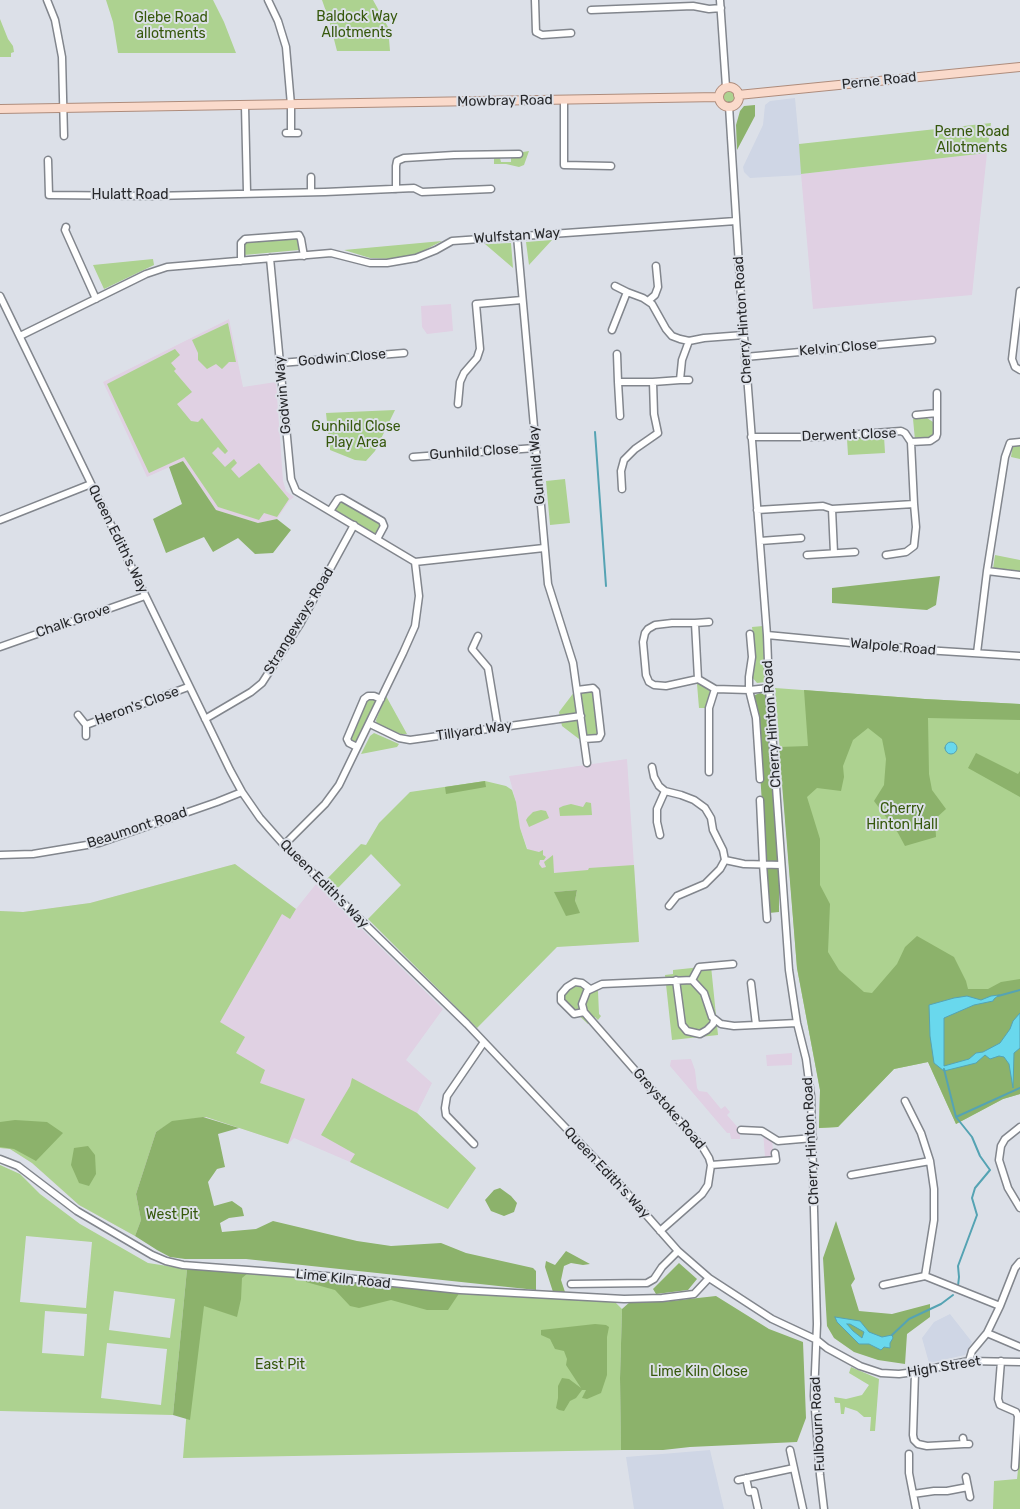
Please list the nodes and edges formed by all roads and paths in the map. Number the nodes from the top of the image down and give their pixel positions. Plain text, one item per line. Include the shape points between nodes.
1 (46, 0) edge
2 (268, 0) edge
3 (535, 0) edge
4 (720, 0) edge
5 (721, 8) junction
6 (591, 10) dead end
7 (571, 33) dead end
8 (1020, 66) edge
9 (726, 87) junction
10 (738, 95) junction
11 (719, 97) junction
12 (564, 100) junction
13 (291, 105) junction
14 (245, 106) junction
15 (730, 106) junction
16 (64, 108) junction
17 (0, 109) edge
18 (292, 133) dead end
19 (64, 136) dead end
20 (519, 154) dead end
21 (48, 160) dead end
22 (611, 166) dead end
23 (311, 177) dead end
24 (491, 189) dead end
25 (396, 190) junction
26 (247, 192) junction
27 (311, 192) junction
28 (736, 221) junction
29 (66, 227) dead end
30 (517, 236) junction
31 (304, 256) junction
32 (270, 258) junction
33 (241, 261) junction
34 (656, 266) dead end
35 (615, 286) dead end
36 (1020, 291) edge
37 (627, 292) junction
38 (0, 296) edge
39 (96, 299) junction
40 (522, 300) junction
41 (648, 301) junction
42 (612, 330) dead end
43 (744, 335) junction
44 (20, 336) junction
45 (932, 340) dead end
46 (689, 341) junction
47 (404, 352) dead end
48 (617, 354) dead end
49 (745, 357) junction
50 (280, 363) junction
51 (1020, 370) edge
52 (680, 380) junction
53 (690, 380) dead end
54 (618, 382) junction
55 (653, 382) junction
56 (937, 393) dead end
57 (458, 404) dead end
58 (937, 413) junction
59 (916, 415) dead end
60 (620, 416) dead end
61 (751, 437) junction
62 (910, 442) junction
63 (1020, 442) edge
64 (535, 448) junction
65 (413, 457) dead end
66 (91, 484) junction
67 (622, 489) dead end
68 (914, 504) junction
69 (757, 510) junction
70 (832, 510) junction
71 (330, 511) junction
72 (0, 520) edge
73 (354, 525) junction
74 (801, 538) dead end
75 (377, 539) junction
76 (760, 541) junction
77 (544, 548) junction
78 (855, 552) dead end
79 (834, 553) junction
80 (807, 556) dead end
81 (886, 556) dead end
82 (416, 562) junction
83 (987, 570) junction
84 (1020, 575) edge
85 (145, 596) junction
86 (709, 622) dead end
87 (695, 623) junction
88 (750, 634) dead end
89 (767, 635) junction
90 (478, 636) dead end
91 (0, 647) edge
92 (977, 653) junction
93 (1020, 656) edge
94 (698, 679) junction
95 (188, 687) junction
96 (769, 688) junction
97 (715, 689) junction
98 (577, 690) junction
99 (748, 690) junction
100 (381, 699) junction
101 (78, 715) dead end
102 (581, 716) junction
103 (205, 719) junction
104 (370, 724) junction
105 (86, 725) junction
106 (498, 728) junction
107 (86, 736) dead end
108 (584, 739) junction
109 (357, 748) junction
110 (587, 763) dead end
111 (652, 767) dead end
112 (709, 772) dead end
113 (760, 780) dead end
114 (665, 791) junction
115 (242, 792) junction
116 (760, 800) dead end
117 (660, 835) dead end
118 (284, 844) junction
119 (0, 855) edge
120 (725, 860) junction
121 (762, 864) junction
122 (781, 865) junction
123 (669, 906) dead end
124 (767, 920) dead end
125 (733, 964) dead end
126 (676, 980) junction
127 (692, 980) junction
128 (751, 983) dead end
129 (590, 989) junction
130 (584, 1012) junction
131 (714, 1020) junction
132 (797, 1022) junction
133 (756, 1025) junction
134 (484, 1042) junction
135 (906, 1101) dead end
136 (1020, 1127) edge
137 (744, 1128) dead end
138 (813, 1138) junction
139 (474, 1144) dead end
140 (775, 1153) dead end
141 (0, 1159) edge
142 (930, 1161) junction
143 (711, 1165) junction
144 (851, 1175) dead end
145 (1020, 1208) edge
146 (660, 1231) junction
147 (678, 1251) junction
148 (1020, 1262) edge
149 (925, 1276) junction
150 (709, 1278) junction
151 (571, 1284) dead end
152 (883, 1285) dead end
153 (1000, 1306) junction
154 (986, 1333) junction
155 (817, 1340) junction
156 (1020, 1347) edge
157 (969, 1361) junction
158 (1001, 1361) junction
159 (1020, 1362) edge
160 (915, 1372) junction
161 (965, 1442) dead end
162 (790, 1450) dead end
163 (909, 1454) dead end
164 (1015, 1467) dead end
165 (794, 1468) junction
166 (966, 1476) dead end
167 (968, 1487) junction
168 (913, 1494) junction
169 (970, 1497) dead end
170 (758, 1509) edge
171 (803, 1509) edge
172 (824, 1509) edge
173 (916, 1509) edge

1 - 16 street via 55,20 62,57
2 - 13 street via 286,47
3 - 7 street via 536,32 542,35
4 - 5 street
5 - 6 street
5 - 9 street
8 - 10 main road, Perne Road
9 - 10 main road via 733,88
9 - 11 main road
10 - 15 main road via 737,102
11 - 12 main road, Mowbray Road
11 - 15 main road via 724,105
12 - 13 main road, Mowbray Road
12 - 22 street via 564,165
13 - 14 main road, Mowbray Road
13 - 18 street
14 - 16 main road, Mowbray Road
14 - 26 street
15 - 28 street, Cherry Hinton Road
16 - 17 main road, Mowbray Road
16 - 19 street
20 - 25 street via 404,158 396,166
21 - 26 street, Hulatt Road via 48,195 152,196
23 - 27 street
24 - 25 street, Hulatt Road
25 - 27 street, Hulatt Road
26 - 27 street, Hulatt Road
28 - 30 street, Wulfstan Way
28 - 43 street, Cherry Hinton Road
29 - 39 street
30 - 31 street, Wulfstan Way via 452,241 416,258 387,263 370,263 331,253
30 - 40 street, Gunhild Way
31 - 32 street, Wulfstan Way
31 - 33 street via 299,235 245,239 241,243
32 - 33 street, Wulfstan Way
32 - 50 street, Godwin Way
33 - 39 street, Wulfstan Way via 167,267
34 - 41 street via 658,287
35 - 37 street
36 - 51 street via 1012,359
37 - 41 street
37 - 42 street
38 - 44 street, Queen Edith's Way
39 - 44 street, Wulfstan Way
40 - 57 street via 476,304 480,349 460,382
40 - 64 street, Gunhild Way
41 - 46 street via 672,336
43 - 46 street
43 - 49 street, Cherry Hinton Road
44 - 66 street, Queen Edith's Way
45 - 49 street, Kelvin Close
46 - 52 street via 682,360
47 - 50 street, Godwin Close
48 - 54 street
49 - 61 street, Cherry Hinton Road
50 - 71 street, Godwin Way via 292,486
52 - 53 street
52 - 55 street
54 - 55 street
54 - 60 street
55 - 67 street via 658,433 624,460
56 - 58 street
58 - 59 street
58 - 62 street via 936,437 930,441
61 - 62 street, Derwent Close via 820,437 901,431
61 - 69 street, Cherry Hinton Road
62 - 68 street, Derwent Close
63 - 83 street via 1010,443 1005,457
64 - 65 street, Gunhild Close
64 - 77 street, Gunhild Way
66 - 72 street
66 - 85 street, Queen Edith's Way
68 - 70 street
68 - 81 street, Derwent Close via 916,541 906,552
69 - 70 street via 823,506
69 - 76 street, Cherry Hinton Road
70 - 79 street
71 - 73 street, Godwin Way
71 - 75 street via 342,498 382,521 384,526
73 - 75 street, Godwin Way
73 - 103 street, Strangeways Road via 300,624 262,683
74 - 76 street
75 - 82 street, Godwin Way
76 - 89 street, Cherry Hinton Road
77 - 82 street
77 - 98 street, Gunhild Way via 548,584 573,664
78 - 79 street
79 - 80 street
82 - 100 street via 419,596 415,626
83 - 84 street
83 - 92 street
85 - 91 street, Chalk Grove
85 - 95 street, Queen Edith's Way
86 - 87 street
87 - 94 street
87 - 94 street via 655,625 648,629 643,642 649,682 666,686
88 - 99 street, Cherry Hinton Road via 752,657
89 - 92 street, Walpole Road
89 - 96 street, Cherry Hinton Road
90 - 106 street via 472,649 488,668
92 - 93 street, Walpole Road
94 - 97 street
95 - 103 street, Queen Edith's Way
95 - 105 street, Heron's Close
96 - 99 street
96 - 122 street, Cherry Hinton Road
97 - 99 street
97 - 112 street via 709,708
98 - 102 street, Gunhild Way
98 - 108 street via 593,688 596,691 601,734 598,738
99 - 113 street, Cherry Hinton Road via 756,718
100 - 104 street
100 - 109 street via 368,696 364,700 346,740
101 - 105 street, Heron's Close
102 - 106 street, Tillyard Way
102 - 108 street, Gunhild Way
103 - 115 street, Queen Edith's Way
104 - 106 street, Tillyard Way via 398,738 410,740
104 - 109 street
105 - 107 street, Heron's Close
108 - 110 street, Gunhild Way
109 - 118 street via 339,785 325,804
111 - 114 street via 654,777
114 - 117 street via 657,809
114 - 120 street via 694,800 705,808
115 - 118 street, Queen Edith's Way
115 - 119 street, Beaumont Road via 99,843 33,854
116 - 121 street
118 - 134 street, Queen Edith's Way
120 - 121 street
120 - 123 street via 705,884 677,896
121 - 122 street
121 - 124 street
122 - 132 street, Cherry Hinton Road via 790,985
125 - 127 street via 699,967
126 - 127 street, Greystoke Road
126 - 129 street, Greystoke Road via 602,984
126 - 131 street via 682,1025 688,1031 700,1034 708,1030
127 - 131 street via 704,994
128 - 133 street
129 - 130 street via 582,1004
129 - 130 street, Greystoke Road via 575,982 561,994 561,1001 574,1014
130 - 143 street, Greystoke Road via 703,1148
131 - 133 street via 728,1026
132 - 133 street
132 - 138 street, Cherry Hinton Road via 809,1080
134 - 139 street via 447,1096 445,1108 446,1115
134 - 146 street, Queen Edith's Way
135 - 142 street
136 - 145 street via 1001,1146 999,1160 1008,1188
137 - 138 street via 765,1132 778,1141
138 - 155 street, Cherry Hinton Road
140 - 143 street via 776,1160
141 - 150 street, Lime Kiln Road via 18,1166 77,1211 152,1255 183,1265 460,1290 624,1298 694,1294
142 - 144 street
142 - 149 street via 934,1220
143 - 146 street, Greystoke Road via 708,1185 702,1194
146 - 147 street, Queen Edith's Way
147 - 150 street, Queen Edith's Way
147 - 151 street via 647,1283
148 - 153 street
149 - 152 street
149 - 153 street
150 - 155 street, Queen Edith's Way via 772,1319
153 - 154 street
154 - 156 street
154 - 157 street via 972,1351
155 - 160 street, High Street via 860,1366 881,1373
155 - 172 street, Fulbourn Road via 814,1396
157 - 158 street, High Street
157 - 160 street, High Street
158 - 159 street, High Street
158 - 164 street via 998,1399 1000,1405 1018,1416
160 - 161 street via 914,1440 927,1446
162 - 165 street, Fulbourn Road
163 - 168 street
165 - 170 street via 742,1479 749,1492 754,1491
165 - 171 street, Fulbourn Road
166 - 167 street
167 - 168 street
167 - 169 street
168 - 173 street

